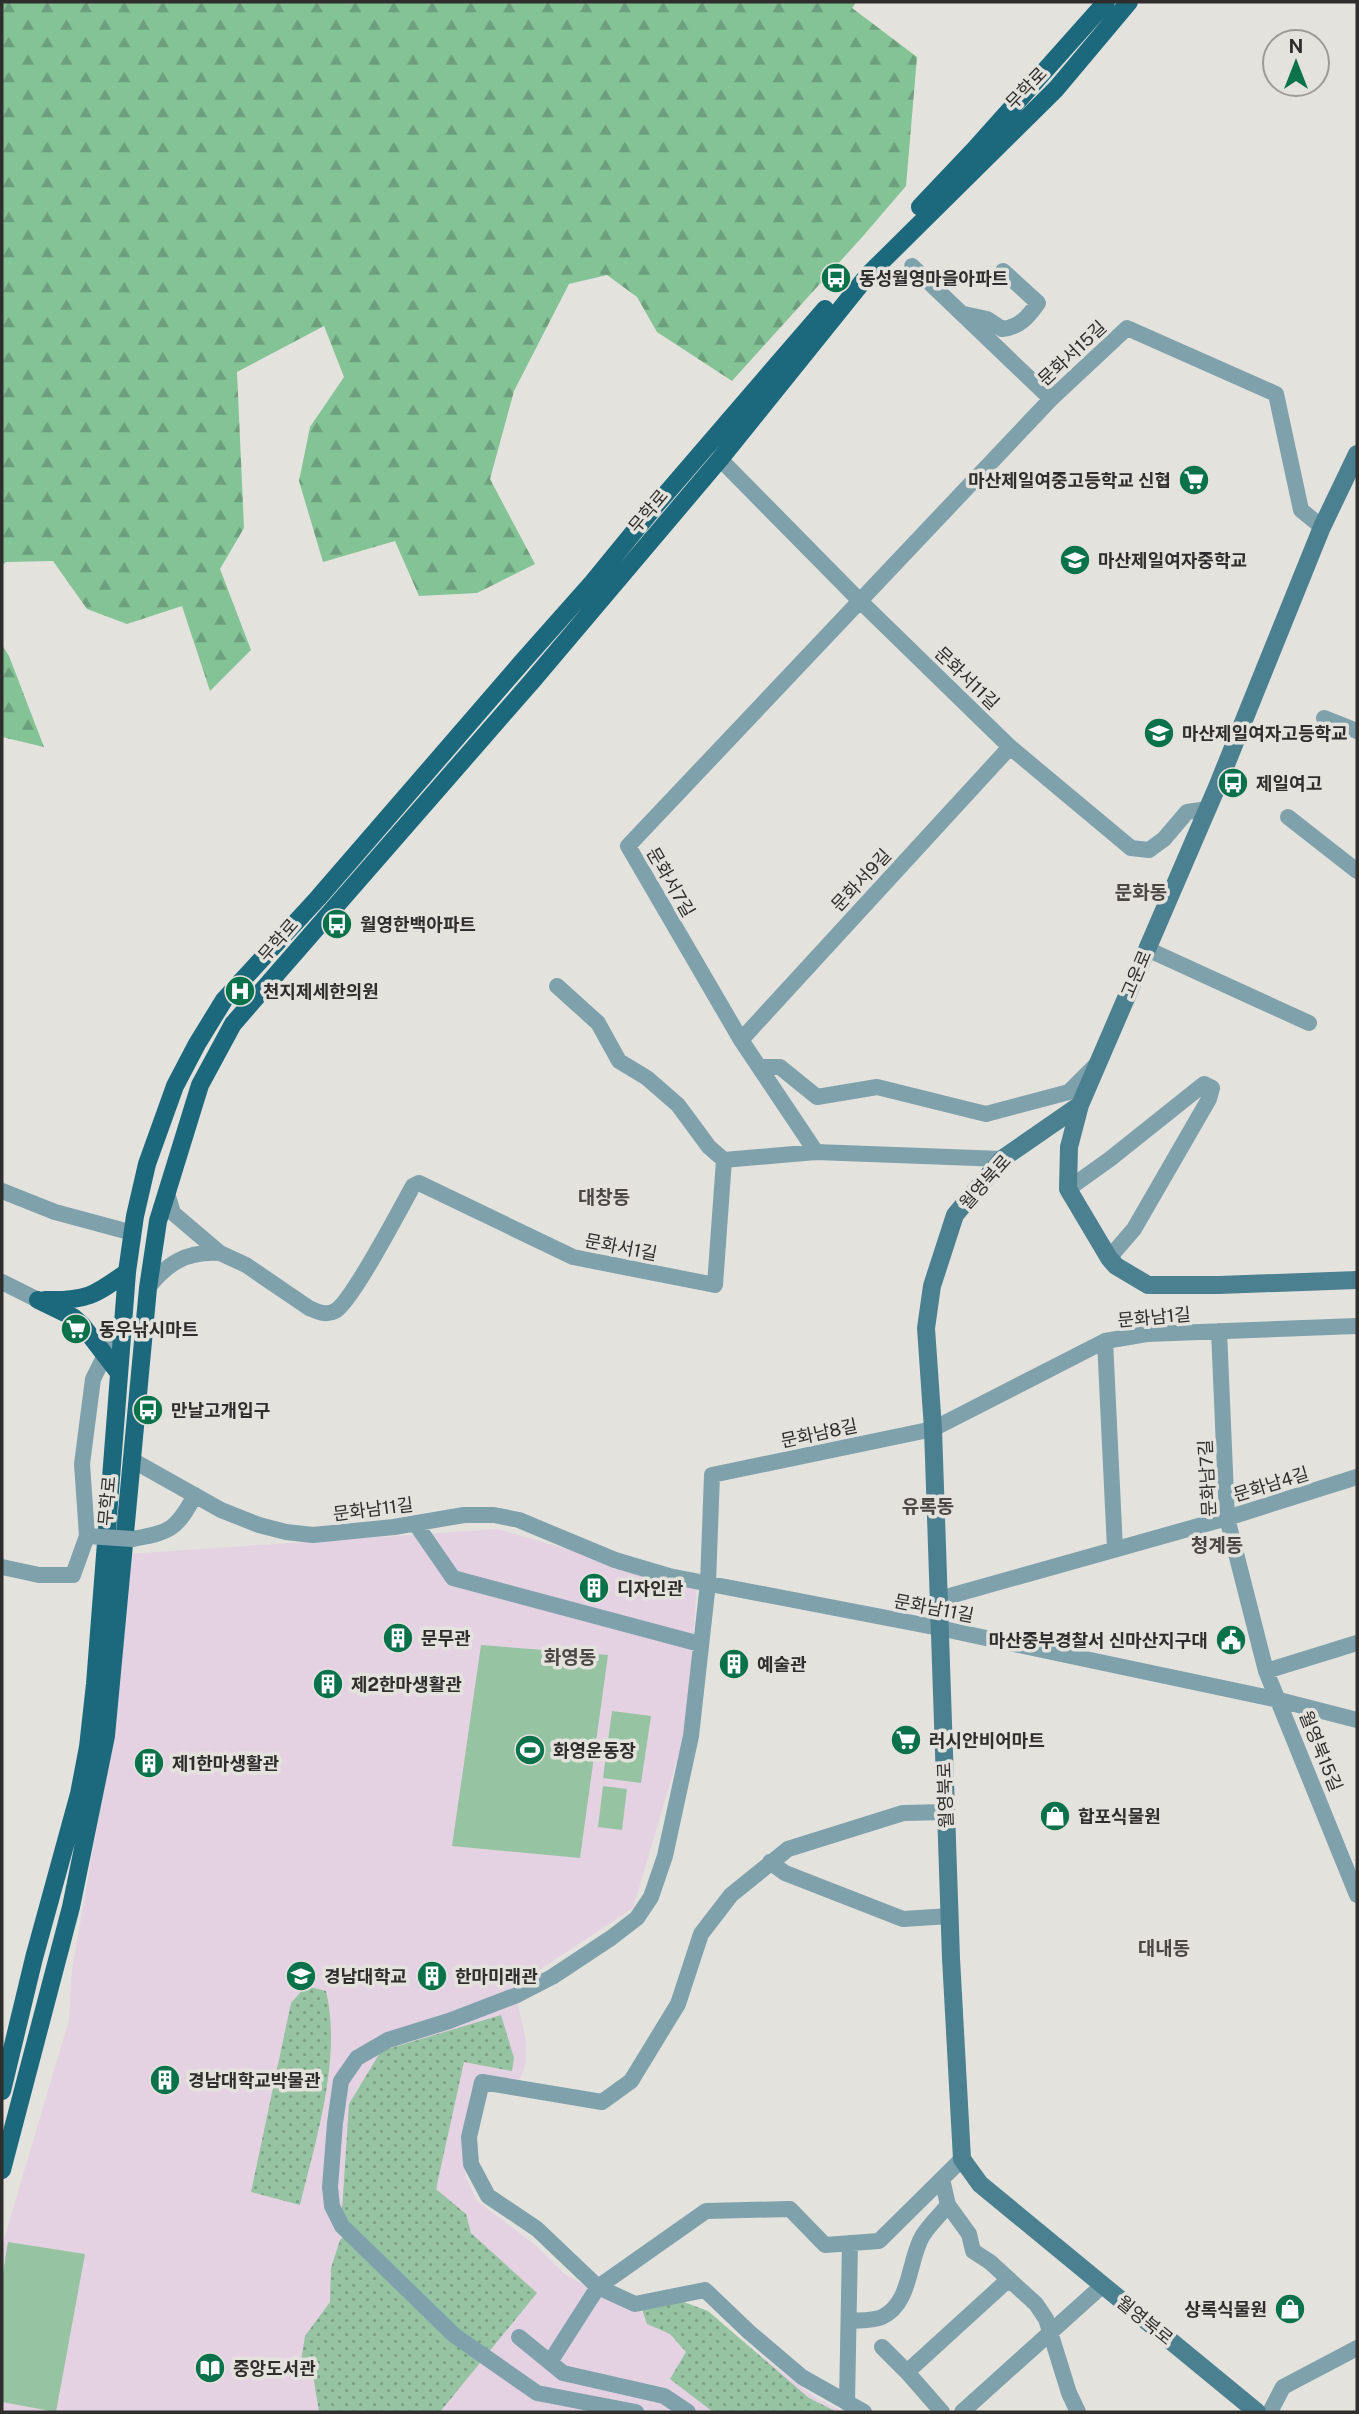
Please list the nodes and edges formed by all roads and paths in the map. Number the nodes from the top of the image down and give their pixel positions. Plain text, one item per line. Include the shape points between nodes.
1 (1106, 2) edge
2 (1129, 2) edge
3 (912, 266) dead end
4 (1003, 271) dead end
5 (962, 314) junction
6 (1051, 399) junction
7 (1357, 454) edge
8 (720, 459) junction
9 (1322, 527) junction
10 (860, 601) junction
11 (1324, 718) dead end
12 (1357, 731) edge
13 (1010, 747) junction
14 (1208, 809) junction
15 (1288, 817) dead end
16 (1357, 871) edge
17 (1147, 949) junction
18 (557, 986) dead end
19 (1309, 1023) dead end
20 (741, 1040) junction
21 (1098, 1063) junction
22 (761, 1067) junction
23 (1080, 1105) junction
24 (816, 1152) junction
25 (1002, 1159) junction
26 (724, 1160) junction
27 (1068, 1189) junction
28 (2, 1191) edge
29 (167, 1193) junction
30 (133, 1233) junction
31 (220, 1253) junction
32 (1108, 1258) junction
33 (127, 1272) junction
34 (1357, 1280) edge
35 (2, 1282) edge
36 (148, 1288) junction
37 (38, 1300) junction
38 (123, 1319) junction
39 (1357, 1326) edge
40 (1219, 1331) junction
41 (1105, 1341) junction
42 (105, 1354) junction
43 (119, 1373) junction
44 (933, 1429) junction
45 (132, 1460) junction
46 (1357, 1477) edge
47 (195, 1495) junction
48 (1227, 1518) junction
49 (415, 1523) junction
50 (87, 1536) junction
51 (1115, 1549) junction
52 (2, 1567) edge
53 (708, 1583) junction
54 (939, 1599) junction
55 (939, 1628) junction
56 (1357, 1643) edge
57 (700, 1644) junction
58 (1266, 1671) junction
59 (1279, 1700) junction
60 (1357, 1720) edge
61 (946, 1812) junction
62 (770, 1863) junction
63 (1357, 1895) edge
64 (950, 1916) junction
65 (2, 2091) edge
66 (962, 2159) junction
67 (2, 2170) edge
68 (942, 2179) junction
69 (948, 2205) junction
70 (850, 2243) junction
71 (1009, 2279) junction
72 (1102, 2285) junction
73 (598, 2287) junction
74 (849, 2321) junction
75 (1051, 2332) junction
76 (519, 2337) dead end
77 (882, 2347) dead end
78 (1357, 2348) edge
79 (550, 2362) junction
80 (907, 2372) junction
81 (847, 2403) junction
82 (636, 2412) edge
83 (688, 2412) edge
84 (864, 2412) edge
85 (942, 2412) edge
86 (962, 2412) edge
87 (1078, 2412) edge
88 (1257, 2412) edge
89 (1270, 2412) edge

1 - 30 main road, 무학로 via 866,263 318,898 224,1000 175,1086 147,1164
2 - 8 main road, 무학로 via 1055,89 868,275
3 - 5 street
4 - 5 street via 1038,303 1030,314 1020,324 1002,329 988,319
5 - 6 street
6 - 9 street, 문화서15길 via 1127,328 1276,394 1301,510
6 - 10 street, 문화서15길
7 - 9 main road, 고운로
8 - 10 street, 문화서11길
8 - 29 main road, 무학로 via 233,1024 201,1085
9 - 14 main road, 고운로
10 - 13 street, 문화서11길
10 - 20 street, 문화서7길 via 628,846
11 - 12 street
13 - 14 street, 문화서11길 via 1131,848 1149,850 1187,812
13 - 20 street, 문화서9길
14 - 17 main road, 고운로
15 - 16 street
17 - 19 street
17 - 21 main road, 고운로
18 - 26 street via 598,1023 620,1061 678,1105
20 - 22 street, 문화서7길
21 - 22 street via 1069,1091 986,1114 877,1087 817,1097 780,1067
21 - 23 main road, 고운로
22 - 24 street, 문화서7길
23 - 25 main road, 월영북로
23 - 27 main road, 고운로 via 1069,1147
24 - 25 street
24 - 26 street
25 - 44 main road, 월영북로 via 955,1215 932,1286 926,1328
26 - 31 street, 문화서1길 via 715,1285 573,1257 419,1183 413,1186 346,1300 332,1313 309,1308 268,1278
27 - 32 main road
27 - 32 street via 1204,1084 1212,1088 1133,1228
28 - 30 street via 55,1212
29 - 31 street, 문화서1길 via 173,1213
29 - 36 main road, 무학로
30 - 33 main road, 무학로
31 - 36 street via 178,1260 166,1266
32 - 34 main road via 1148,1284
33 - 37 main road via 87,1298
33 - 38 main road, 무학로
35 - 37 street
36 - 45 main road, 무학로
37 - 42 main road via 73,1317
38 - 42 street
38 - 43 main road, 무학로
39 - 40 street, 문화남1길
40 - 41 street, 문화남1길
40 - 48 street, 문화남7길
41 - 44 street, 문화남1길
41 - 51 street
42 - 43 main road
42 - 50 street via 93,1379 85,1427 82,1464
43 - 65 main road, 무학로 via 88,1747
44 - 53 street, 문화남8길 via 712,1475
44 - 54 main road, 월영북로
45 - 47 street, 문화남11길
45 - 67 main road, 무학로 via 106,1737 71,1907
46 - 48 street, 문화남4길
47 - 49 street, 문화남11길 via 220,1510 286,1532 313,1535
47 - 50 street, bridge via 182,1520 156,1535 132,1539
48 - 51 street, 문화남4길
48 - 58 street, 문화남7길
49 - 53 street, 문화남11길 via 464,1515 519,1520 615,1560
49 - 57 street via 453,1578
50 - 52 street via 73,1575 39,1575
51 - 54 street, 문화남4길
53 - 55 street, 문화남11길
53 - 57 street
54 - 55 main road, 월영북로
55 - 59 street, 문화남11길
55 - 61 main road, 월영북로
56 - 58 street
57 - 82 street via 691,1737 665,1856 651,1897 637,1917 552,1977 517,1995 388,2040 357,2058 341,2081 335,2123 330,2187 332,2206 342,2226 454,2334 537,2393
58 - 59 street, 문화남7길
59 - 60 street, 문화남11길
59 - 63 street, 월영북15길
61 - 62 street via 903,1813 788,1849
61 - 64 main road, 월영북로
62 - 64 street via 903,1919
62 - 73 street via 731,1895 701,1934 678,2004 631,2081 602,2102 482,2082 469,2137 471,2164 488,2196 537,2229
64 - 66 main road, 월영북로
66 - 68 street
66 - 72 main road, 월영북로 via 980,2184
68 - 69 street
68 - 70 street via 879,2241
69 - 71 street via 969,2234 973,2251
69 - 74 street via 923,2234 894,2308 881,2318
70 - 73 street via 825,2245 790,2209 706,2210
70 - 74 street
71 - 75 street via 1036,2304
71 - 80 street
72 - 75 street
72 - 88 main road, 월영북로
73 - 79 street
73 - 81 street via 635,2304 705,2290 802,2378
74 - 81 street
75 - 86 street
75 - 87 street
76 - 79 street
77 - 80 street
78 - 89 street via 1283,2387
79 - 83 street via 563,2373 664,2396
80 - 85 street
81 - 84 street

